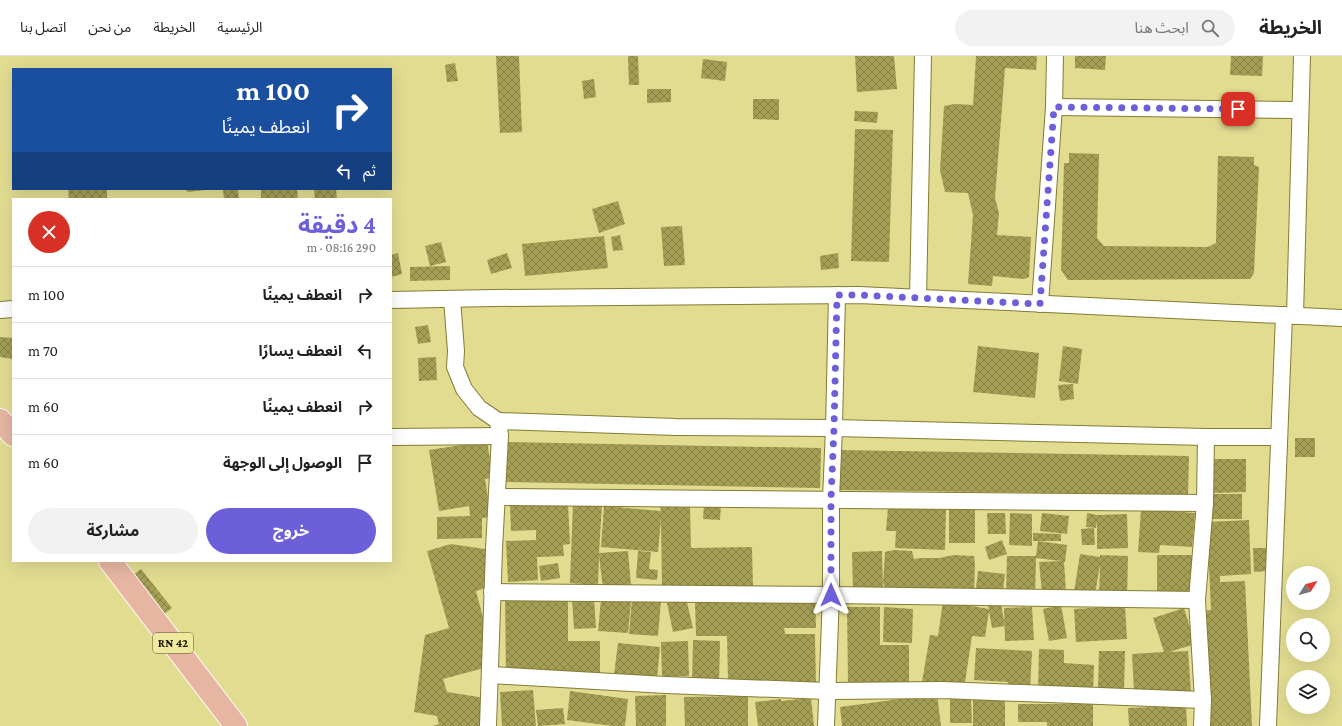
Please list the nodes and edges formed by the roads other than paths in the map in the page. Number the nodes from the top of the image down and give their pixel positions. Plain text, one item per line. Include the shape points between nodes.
1 (923, 56) edge
2 (1055, 56) edge
3 (1302, 56) edge
4 (1054, 107) junction
5 (1300, 110) junction
6 (837, 295) junction
7 (918, 298) junction
8 (452, 299) junction
9 (392, 300) edge
10 (1040, 304) junction
11 (12, 309) edge
12 (0, 310) edge
13 (1289, 315) junction
14 (1342, 318) edge
15 (0, 420) edge
16 (834, 428) junction
17 (499, 429) junction
18 (12, 434) edge
19 (392, 437) edge
20 (1206, 437) junction
21 (1279, 437) junction
22 (498, 497) junction
23 (831, 499) junction
24 (1205, 503) junction
25 (111, 562) edge
26 (492, 592) junction
27 (831, 595) junction
28 (1197, 600) junction
29 (490, 675) junction
30 (827, 691) junction
31 (1203, 700) junction
32 (236, 726) edge
33 (488, 726) edge
34 (826, 726) edge
35 (1202, 726) edge
36 (1268, 726) edge

1 - 7 street
2 - 4 street
3 - 5 street
4 - 5 street
4 - 10 street
5 - 13 street
6 - 7 street
6 - 8 street
6 - 16 street
7 - 10 street
8 - 9 street
8 - 17 street via 456,367 464,389
10 - 13 street
11 - 12 street
13 - 14 street
13 - 21 street
15 - 18 main road
16 - 17 street
16 - 20 street
16 - 23 street
17 - 19 street
17 - 22 street
20 - 21 street
20 - 24 street
21 - 36 street
22 - 23 street
22 - 26 street
23 - 24 street
23 - 27 street
24 - 28 street
25 - 32 main road, RN 42
26 - 27 street
26 - 29 street
27 - 28 street
27 - 30 street
28 - 31 street
29 - 30 street
29 - 33 street
30 - 31 street via 943,690
30 - 34 street
31 - 35 street

